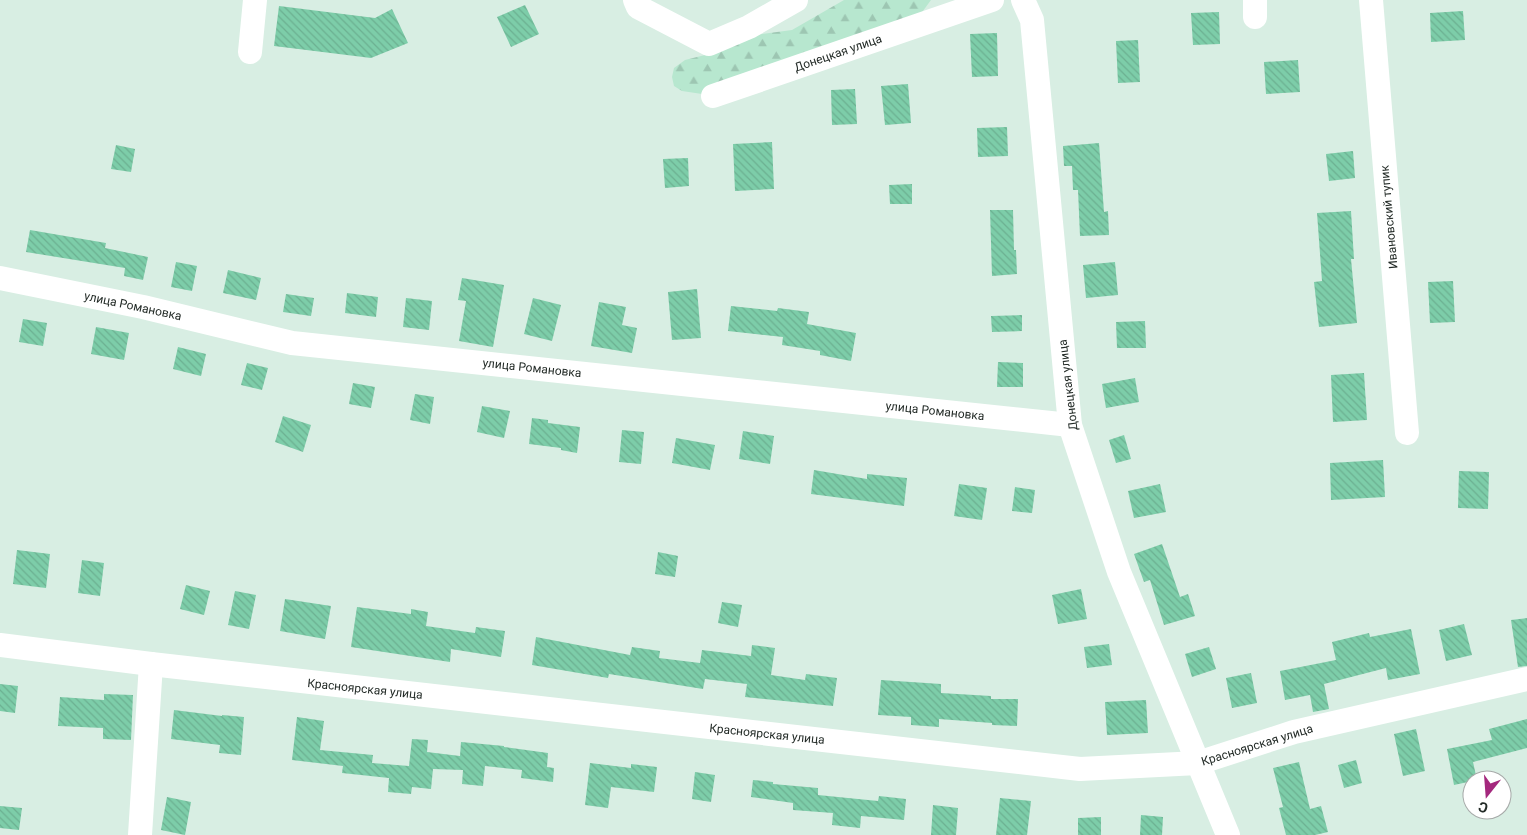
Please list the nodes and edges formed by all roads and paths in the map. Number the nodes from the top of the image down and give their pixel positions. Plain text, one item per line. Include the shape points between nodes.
1 (255, 0) edge
2 (635, 0) edge
3 (796, 0) edge
4 (992, 0) edge
5 (1023, 0) edge
6 (1371, 0) edge
7 (250, 52) dead end
8 (712, 96) dead end
9 (0, 278) edge
10 (1070, 425) junction
11 (1407, 433) dead end
12 (0, 645) edge
13 (151, 664) junction
14 (1527, 679) edge
15 (1198, 763) junction
16 (140, 835) edge
17 (1228, 835) edge

1 - 7 street
2 - 3 street via 638,7 709,44
4 - 8 street, Донецкая улица
5 - 10 street, Донецкая улица via 1032,20
6 - 11 street, Ивановский тупик
9 - 10 street, улица Романовка via 143,307 292,343
10 - 15 street, Донецкая улица via 1119,572
12 - 13 street, Красноярская улица
13 - 15 street, Красноярская улица via 1080,769
13 - 16 street
14 - 15 street, Красноярская улица via 1294,732
15 - 17 street, Донецкая улица

